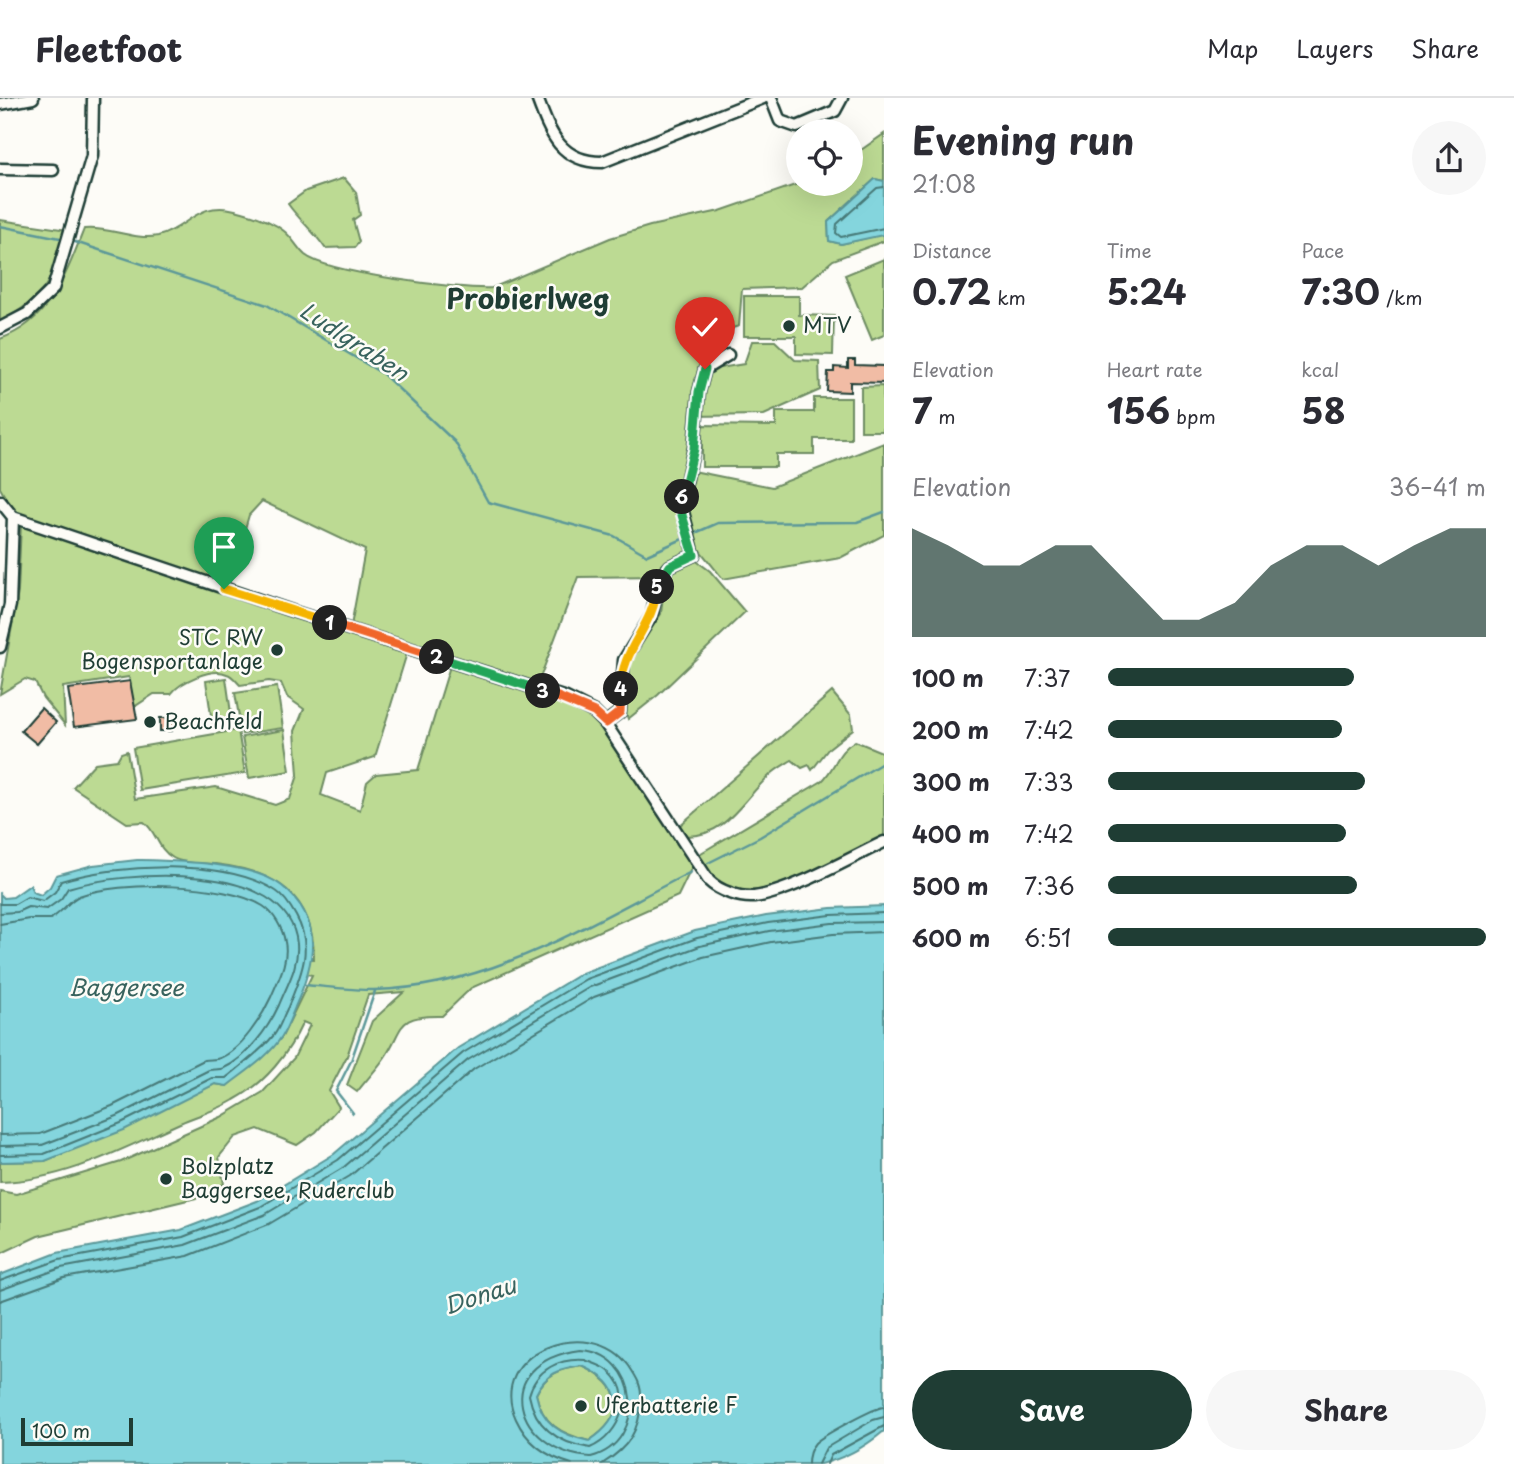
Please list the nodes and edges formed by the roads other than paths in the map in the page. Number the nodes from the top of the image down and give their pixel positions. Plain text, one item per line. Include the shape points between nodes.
1 (33, 98) edge
2 (93, 98) edge
3 (537, 98) edge
4 (763, 98) edge
5 (771, 98) edge
6 (842, 98) edge
7 (0, 104) edge
8 (0, 169) edge
9 (53, 170) dead end
10 (0, 328) edge
11 (728, 355) dead end
12 (0, 501) edge
13 (13, 517) junction
14 (0, 647) edge
15 (606, 723) junction
16 (884, 842) edge

1 - 7 street
2 - 10 street via 92,156 53,289 27,314
3 - 4 street via 558,145 581,160 601,162
5 - 6 street via 780,121 797,127 835,111
8 - 9 street
11 - 15 street via 703,373 694,449 682,495 685,530 694,555 670,566 657,587 652,615 624,660 620,712
12 - 13 street
13 - 14 street via 9,606
13 - 15 street via 566,698
15 - 16 street via 709,881 726,891 753,897 777,891

